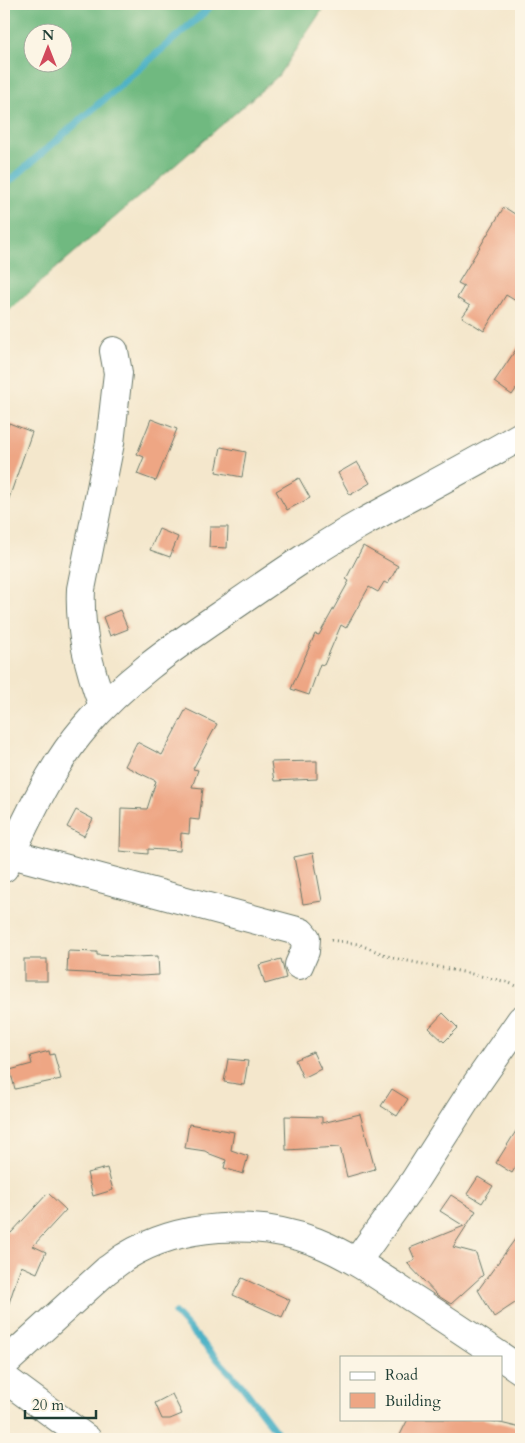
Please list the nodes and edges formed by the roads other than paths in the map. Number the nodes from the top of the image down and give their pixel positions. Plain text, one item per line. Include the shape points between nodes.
1 (114, 351) dead end
2 (521, 436) edge
3 (103, 706) junction
4 (6, 858) edge
5 (300, 965) dead end
6 (521, 1020) edge
7 (357, 1261) junction
8 (500, 1356) edge
9 (502, 1357) edge
10 (4, 1364) edge
11 (521, 1370) edge
12 (4, 1378) edge
13 (87, 1439) edge

1 - 3 street via 118,373 110,443 81,589 82,626 92,674
2 - 3 street via 298,561 195,632
3 - 4 street via 54,770
4 - 5 street via 300,932 306,938
6 - 7 street
7 - 8 street
7 - 10 street via 316,1242 277,1231 224,1228 170,1237 119,1261
9 - 11 street
12 - 13 street

